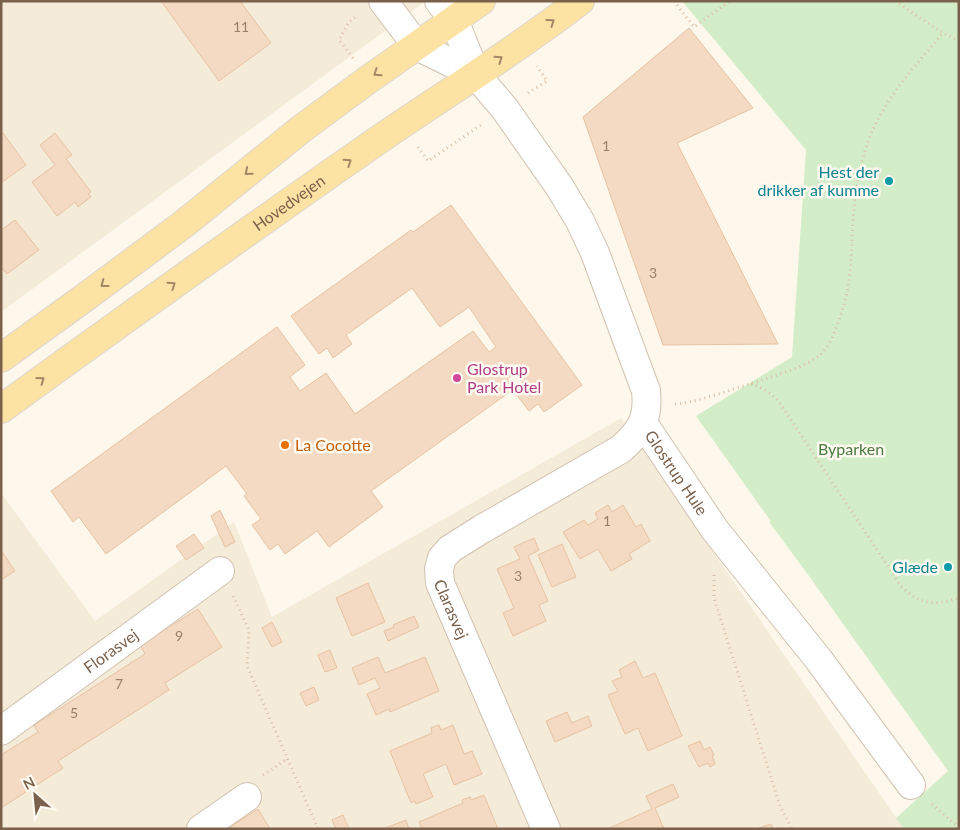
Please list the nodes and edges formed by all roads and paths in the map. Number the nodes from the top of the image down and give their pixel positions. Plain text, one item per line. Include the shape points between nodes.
1 (481, 1) edge
2 (580, 1) edge
3 (674, 1) edge
4 (730, 1) edge
5 (895, 1) edge
6 (373, 6) edge
7 (447, 11) edge
8 (944, 33) junction
9 (339, 40) dead end
10 (959, 41) edge
11 (522, 43) junction
12 (417, 46) junction
13 (476, 75) junction
14 (505, 109) junction
15 (428, 161) dead end
16 (1, 358) edge
17 (751, 384) junction
18 (1, 408) edge
19 (645, 414) junction
20 (715, 530) junction
21 (220, 571) joint
22 (959, 598) edge
23 (1, 731) edge
24 (911, 785) joint
25 (247, 797) dead end
26 (959, 827) edge
27 (201, 829) edge
28 (318, 829) edge
29 (546, 829) edge
30 (792, 829) edge

1 - 7 main road
11 -> 2 main road, Hovedvejen
3 - 4 path via 694,27
5 - 8 path
6 - 9 path via 349,22
6 - 12 street
7 - 12 main road
7 - 13 street
8 - 10 path
8 - 17 path via 896,90 868,140 856,194 850,278 833,337 821,354 812,360
13 -> 11 main road, Hovedvejen
11 - 14 path via 547,80
12 - 13 street
12 -> 16 main road via 300,130 185,223
13 - 14 street, Glostrup Hule
18 -> 13 main road, Hovedvejen via 207,260
14 - 15 path
14 - 19 street, Glostrup Hule via 559,186 595,253 646,391
17 - 19 path
17 - 22 path via 764,389 779,402 901,586 925,602
19 - 20 street, Glostrup Hule
19 - 29 street, Clarasvej via 634,438 621,449 450,549 442,558 439,569 440,583
20 - 24 street, Glostrup Hule via 819,660
20 - 30 path via 714,598 780,806
21 - 23 street, Florasvej
21 - 28 path via 249,630 247,666
24 - 26 path
25 - 27 street

